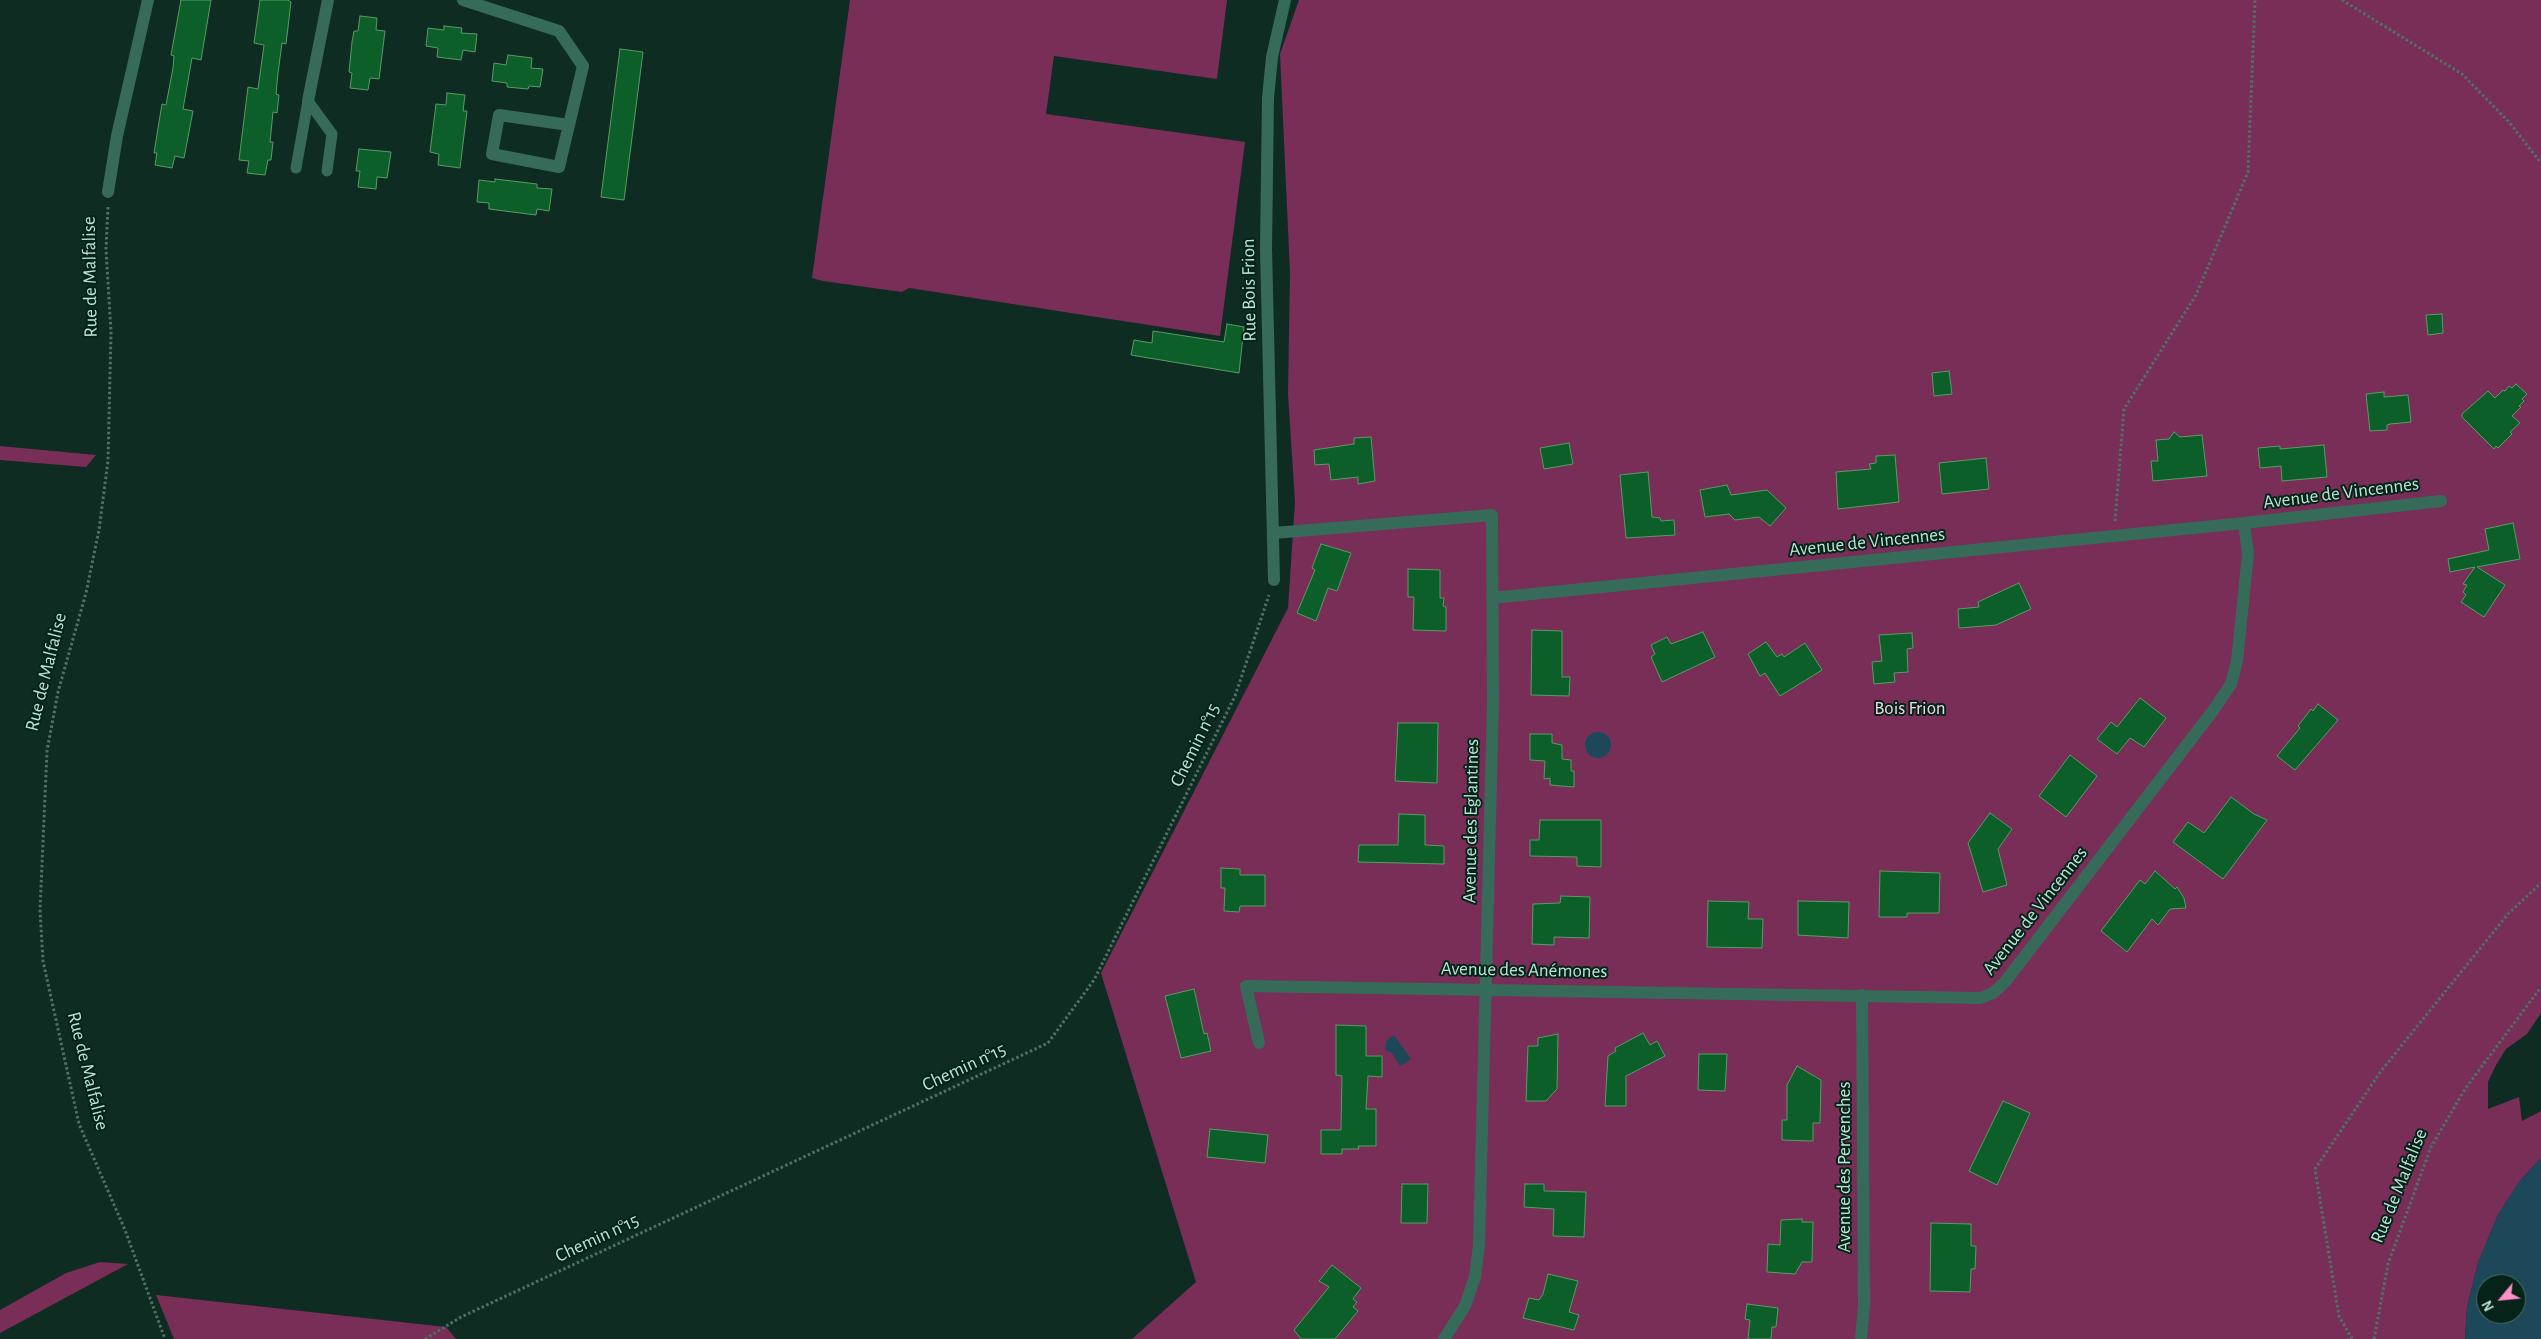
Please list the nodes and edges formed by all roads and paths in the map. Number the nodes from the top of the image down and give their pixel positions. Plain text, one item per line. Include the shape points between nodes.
1 (148, 0) edge
2 (328, 0) edge
3 (463, 0) edge
4 (1285, 0) edge
5 (2255, 0) edge
6 (2342, 0) edge
7 (308, 101) junction
8 (569, 125) junction
9 (2541, 163) edge
10 (296, 168) dead end
11 (327, 171) dead end
12 (108, 192) joint
13 (2441, 501) dead end
14 (2244, 523) junction
15 (1274, 533) junction
16 (2114, 536) junction
17 (1274, 580) joint
18 (1492, 598) junction
19 (2541, 883) edge
20 (2541, 987) edge
21 (1486, 988) junction
22 (1862, 995) junction
23 (1259, 1043) dead end
24 (165, 1339) edge
25 (425, 1339) edge
26 (1444, 1339) edge
27 (1861, 1339) edge
28 (2352, 1339) edge
29 (2374, 1339) edge

1 - 12 street, Rue de Malfalise via 117,136
2 - 7 street
3 - 8 street via 559,31 583,66
4 - 15 street, Rue Bois Frion via 1272,57 1268,98 1266,249
5 - 16 path via 2248,172 2196,294 2124,408
6 - 9 path via 2462,74 2509,122
7 - 10 lane
7 - 11 lane via 332,134
8 - 8 street via 559,167 492,154 499,115
12 - 24 path, Rue de Malfalise via 106,249 111,332 108,461 93,557 58,692 47,751 40,910 43,961 79,1124 125,1230
13 - 14 street, Avenue de Vincennes
14 - 16 street, Avenue de Vincennes
14 - 22 street, Avenue de Vincennes via 2248,554 2237,661 2231,684 2005,982 1994,993 1980,998
15 - 17 street, Rue Bois Frion
15 - 18 street, Avenue des Eglantines via 1492,515
16 - 18 street, Avenue de Vincennes
17 - 25 path, Chemin n°15 via 1235,696 1094,980 1048,1043 461,1317
18 - 21 street, Avenue des Eglantines via 1493,703
19 - 28 path via 2508,914 2381,1071 2315,1169 2339,1316
20 - 29 path, Rue de Malfalise via 2465,1089 2431,1147 2388,1264
21 - 22 street, Avenue des Anémones
21 - 23 street, Avenue des Anémones via 1246,986
21 - 26 street, Avenue des Eglantines via 1479,1245 1465,1306
22 - 27 street, Avenue des Pervenches via 1864,1305

